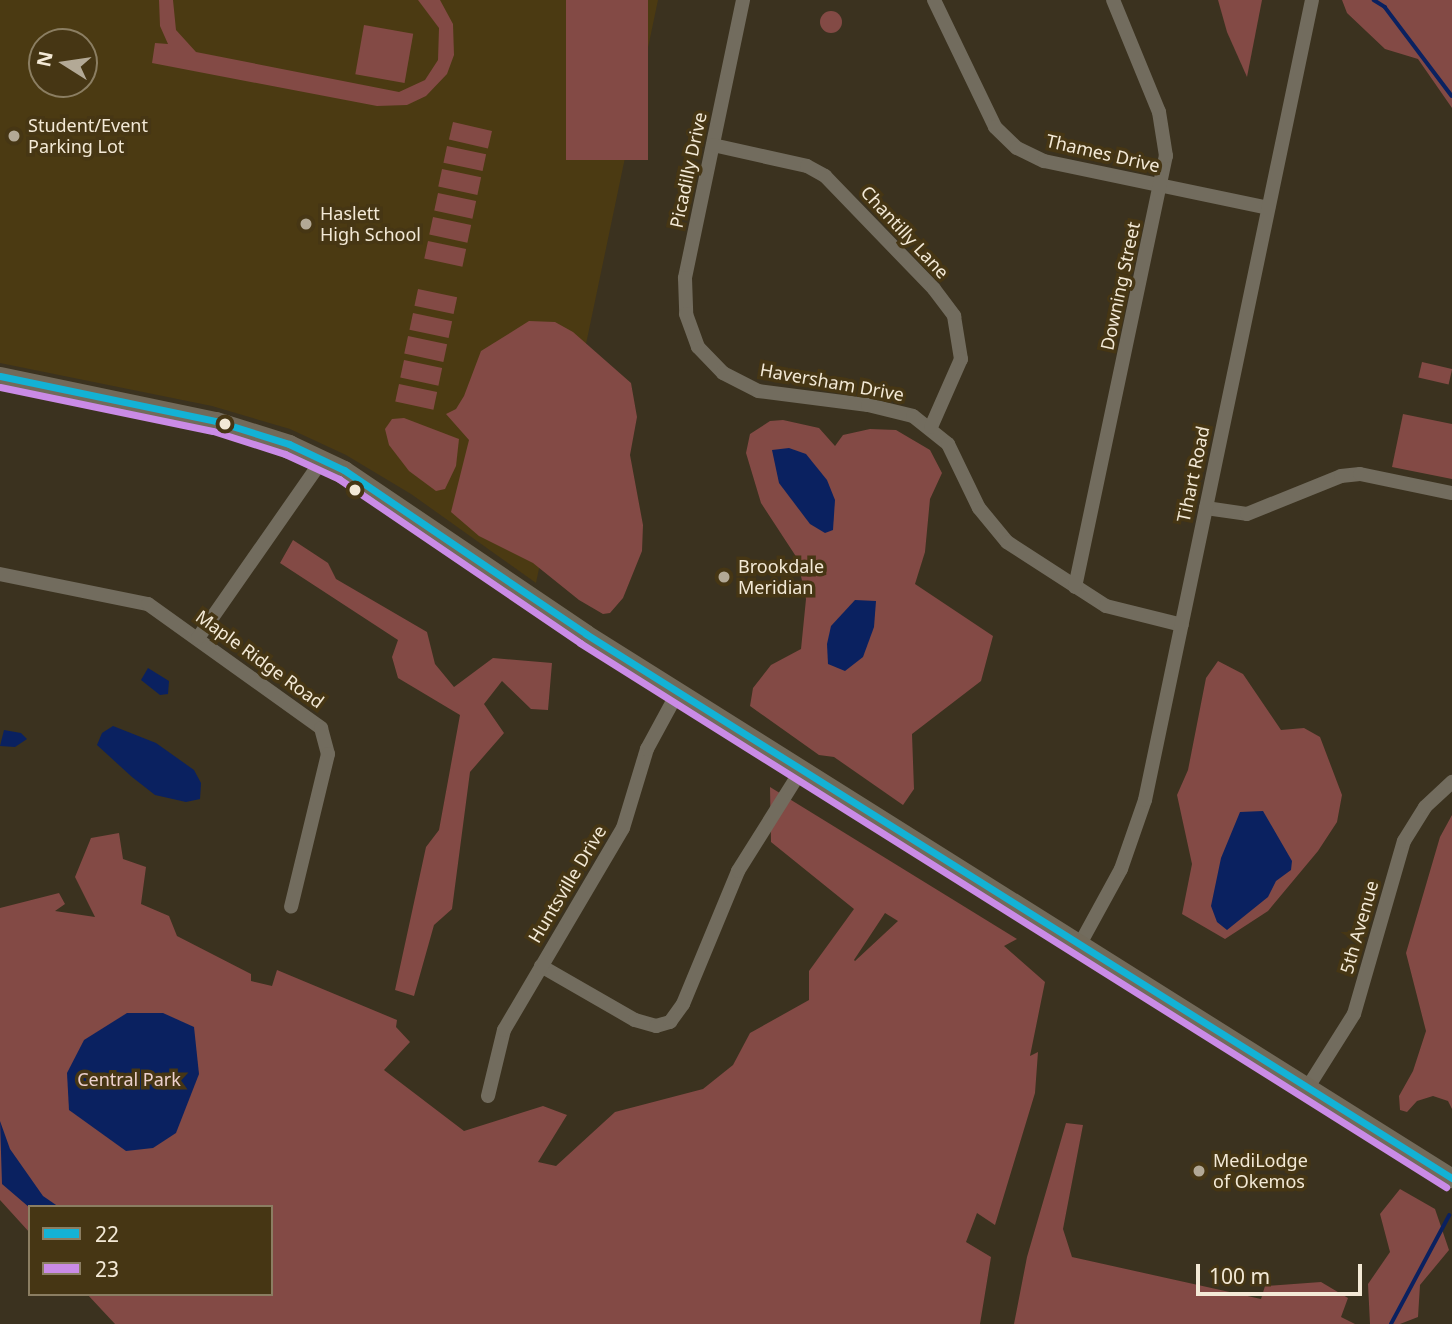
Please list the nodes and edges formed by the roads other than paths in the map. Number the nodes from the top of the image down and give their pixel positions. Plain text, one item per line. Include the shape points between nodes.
1 (743, 0) edge
2 (934, 0) edge
3 (1113, 0) edge
4 (1312, 0) edge
5 (713, 145) junction
6 (1161, 186) junction
7 (1268, 208) junction
8 (698, 347) joint
9 (0, 376) edge
10 (932, 427) junction
11 (323, 459) junction
12 (1452, 493) edge
13 (1206, 508) junction
14 (0, 574) edge
15 (1075, 587) junction
16 (1182, 625) junction
17 (198, 638) junction
18 (678, 692) junction
19 (802, 769) junction
20 (1452, 782) edge
21 (291, 907) dead end
22 (1080, 944) junction
23 (541, 967) junction
24 (1308, 1087) junction
25 (488, 1096) dead end
26 (1452, 1178) edge

1 - 5 street, Picadilly Drive
2 - 6 street, Thames Drive via 995,127 1009,142 1044,161
3 - 6 street, Downing Street via 1163,123 1166,156
4 - 7 street, Tihart Road
5 - 8 street, Picadilly Drive via 685,278 686,314
5 - 10 street, Chantilly Lane via 787,160 825,176 934,289 954,316 961,359
6 - 7 street, Thames Drive
6 - 15 street, Downing Street
7 - 13 street, Tihart Road
8 - 10 street, Haversham Drive via 723,373 758,391 897,410
9 - 11 main road via 216,421
10 - 15 street, Haversham Drive via 959,462 990,524 1007,542
11 - 17 street
11 - 18 main road via 397,503
12 - 13 street via 1360,474 1340,476 1247,514
13 - 16 street, Tihart Road
14 - 17 street, Maple Ridge Road via 139,601
15 - 16 street, Haversham Drive via 1115,609
16 - 22 street, Tihart Road via 1138,824 1121,869
17 - 21 street, Maple Ridge Road via 316,723 327,740 327,761
18 - 19 main road
18 - 23 street, Huntsville Drive via 647,749 624,828
19 - 22 main road
19 - 23 street via 738,870 682,1004 670,1021 656,1026 635,1020
20 - 24 street, 5th Avenue via 1425,807 1404,841 1353,1014
22 - 24 main road
23 - 25 street, Huntsville Drive via 504,1030
24 - 26 main road

